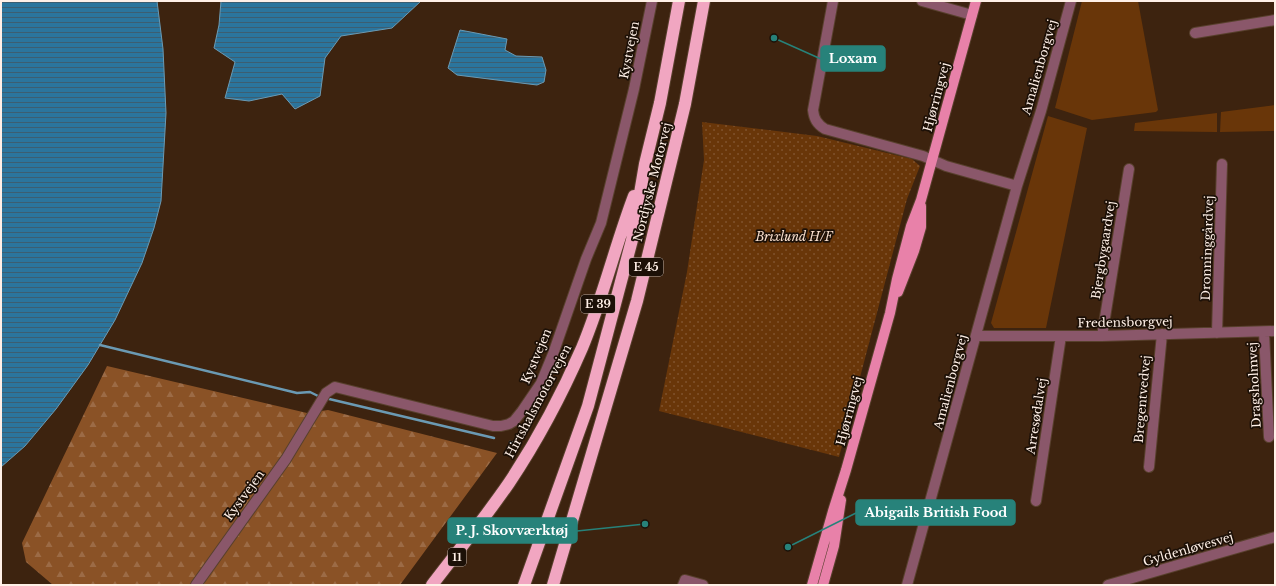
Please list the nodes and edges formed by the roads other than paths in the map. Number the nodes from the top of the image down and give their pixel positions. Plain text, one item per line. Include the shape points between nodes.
1 (652, 1) edge
2 (679, 1) edge
3 (704, 1) edge
4 (833, 1) edge
5 (922, 1) edge
6 (976, 1) edge
7 (1071, 1) edge
8 (972, 15) junction
9 (1275, 20) edge
10 (1195, 33) dead end
11 (932, 160) junction
12 (645, 164) junction
13 (1222, 164) dead end
14 (1129, 169) dead end
15 (1017, 186) junction
16 (1264, 332) junction
17 (1275, 332) edge
18 (1217, 333) junction
19 (1162, 334) junction
20 (976, 336) junction
21 (1061, 336) junction
22 (1102, 336) junction
23 (1269, 437) dead end
24 (1149, 467) dead end
25 (846, 470) junction
26 (1036, 501) dead end
27 (571, 528) junction
28 (475, 529) junction
29 (1275, 537) edge
30 (196, 585) edge
31 (432, 585) edge
32 (438, 585) edge
33 (524, 585) edge
34 (548, 585) edge
35 (553, 585) edge
36 (684, 585) edge
37 (703, 585) edge
38 (812, 585) edge
39 (823, 585) edge
40 (907, 585) edge
41 (1108, 585) edge

1 - 30 street, Kystvejen via 634,89 601,223 541,383 514,422 493,426 335,387 324,396 286,459
2 - 12 highway, Nordjyske Motorvej / E 45 via 660,103
3 - 27 highway, Nordjyske Motorvej / E 45 via 685,104 637,301
4 - 11 street via 813,110 818,125
5 - 8 street
6 - 8 main road, Hjørringvej
7 - 15 street, Amalienborgvej via 1041,111
8 - 11 main road, Hjørringvej
9 - 10 street
11 - 15 street
11 - 25 main road, Hjørringvej via 921,200 921,227 918,239 890,312
12 - 28 highway, Hirtshalsmotorvejen / E 39 via 582,349 536,438 509,483
12 - 33 highway, E 45 via 632,240 588,406
13 - 18 street, Dronninggårdvej
14 - 22 street, Bjergbygaardvej
15 - 20 street, Amalienborgvej
16 - 17 street, Fredensborgvej
16 - 18 street, Fredensborgvej
16 - 23 street, Dragsholmvej
18 - 19 street, Fredensborgvej
19 - 22 street, Fredensborgvej
19 - 24 street, Bregentvedvej
20 - 21 street, Fredensborgvej
20 - 40 street, Amalienborgvej
21 - 22 street, Fredensborgvej
21 - 26 street, Arresødalvej
25 - 38 main road, Hjørringvej via 832,510
25 - 39 main road, Hjørringvej via 834,546
27 - 34 highway, E 45
27 - 35 highway
28 - 31 highway, Hirtshalsmotorvejen / E 39
28 - 32 highway, 11
29 - 41 street, Gyldenløvesvej
36 - 37 street via 685,580

